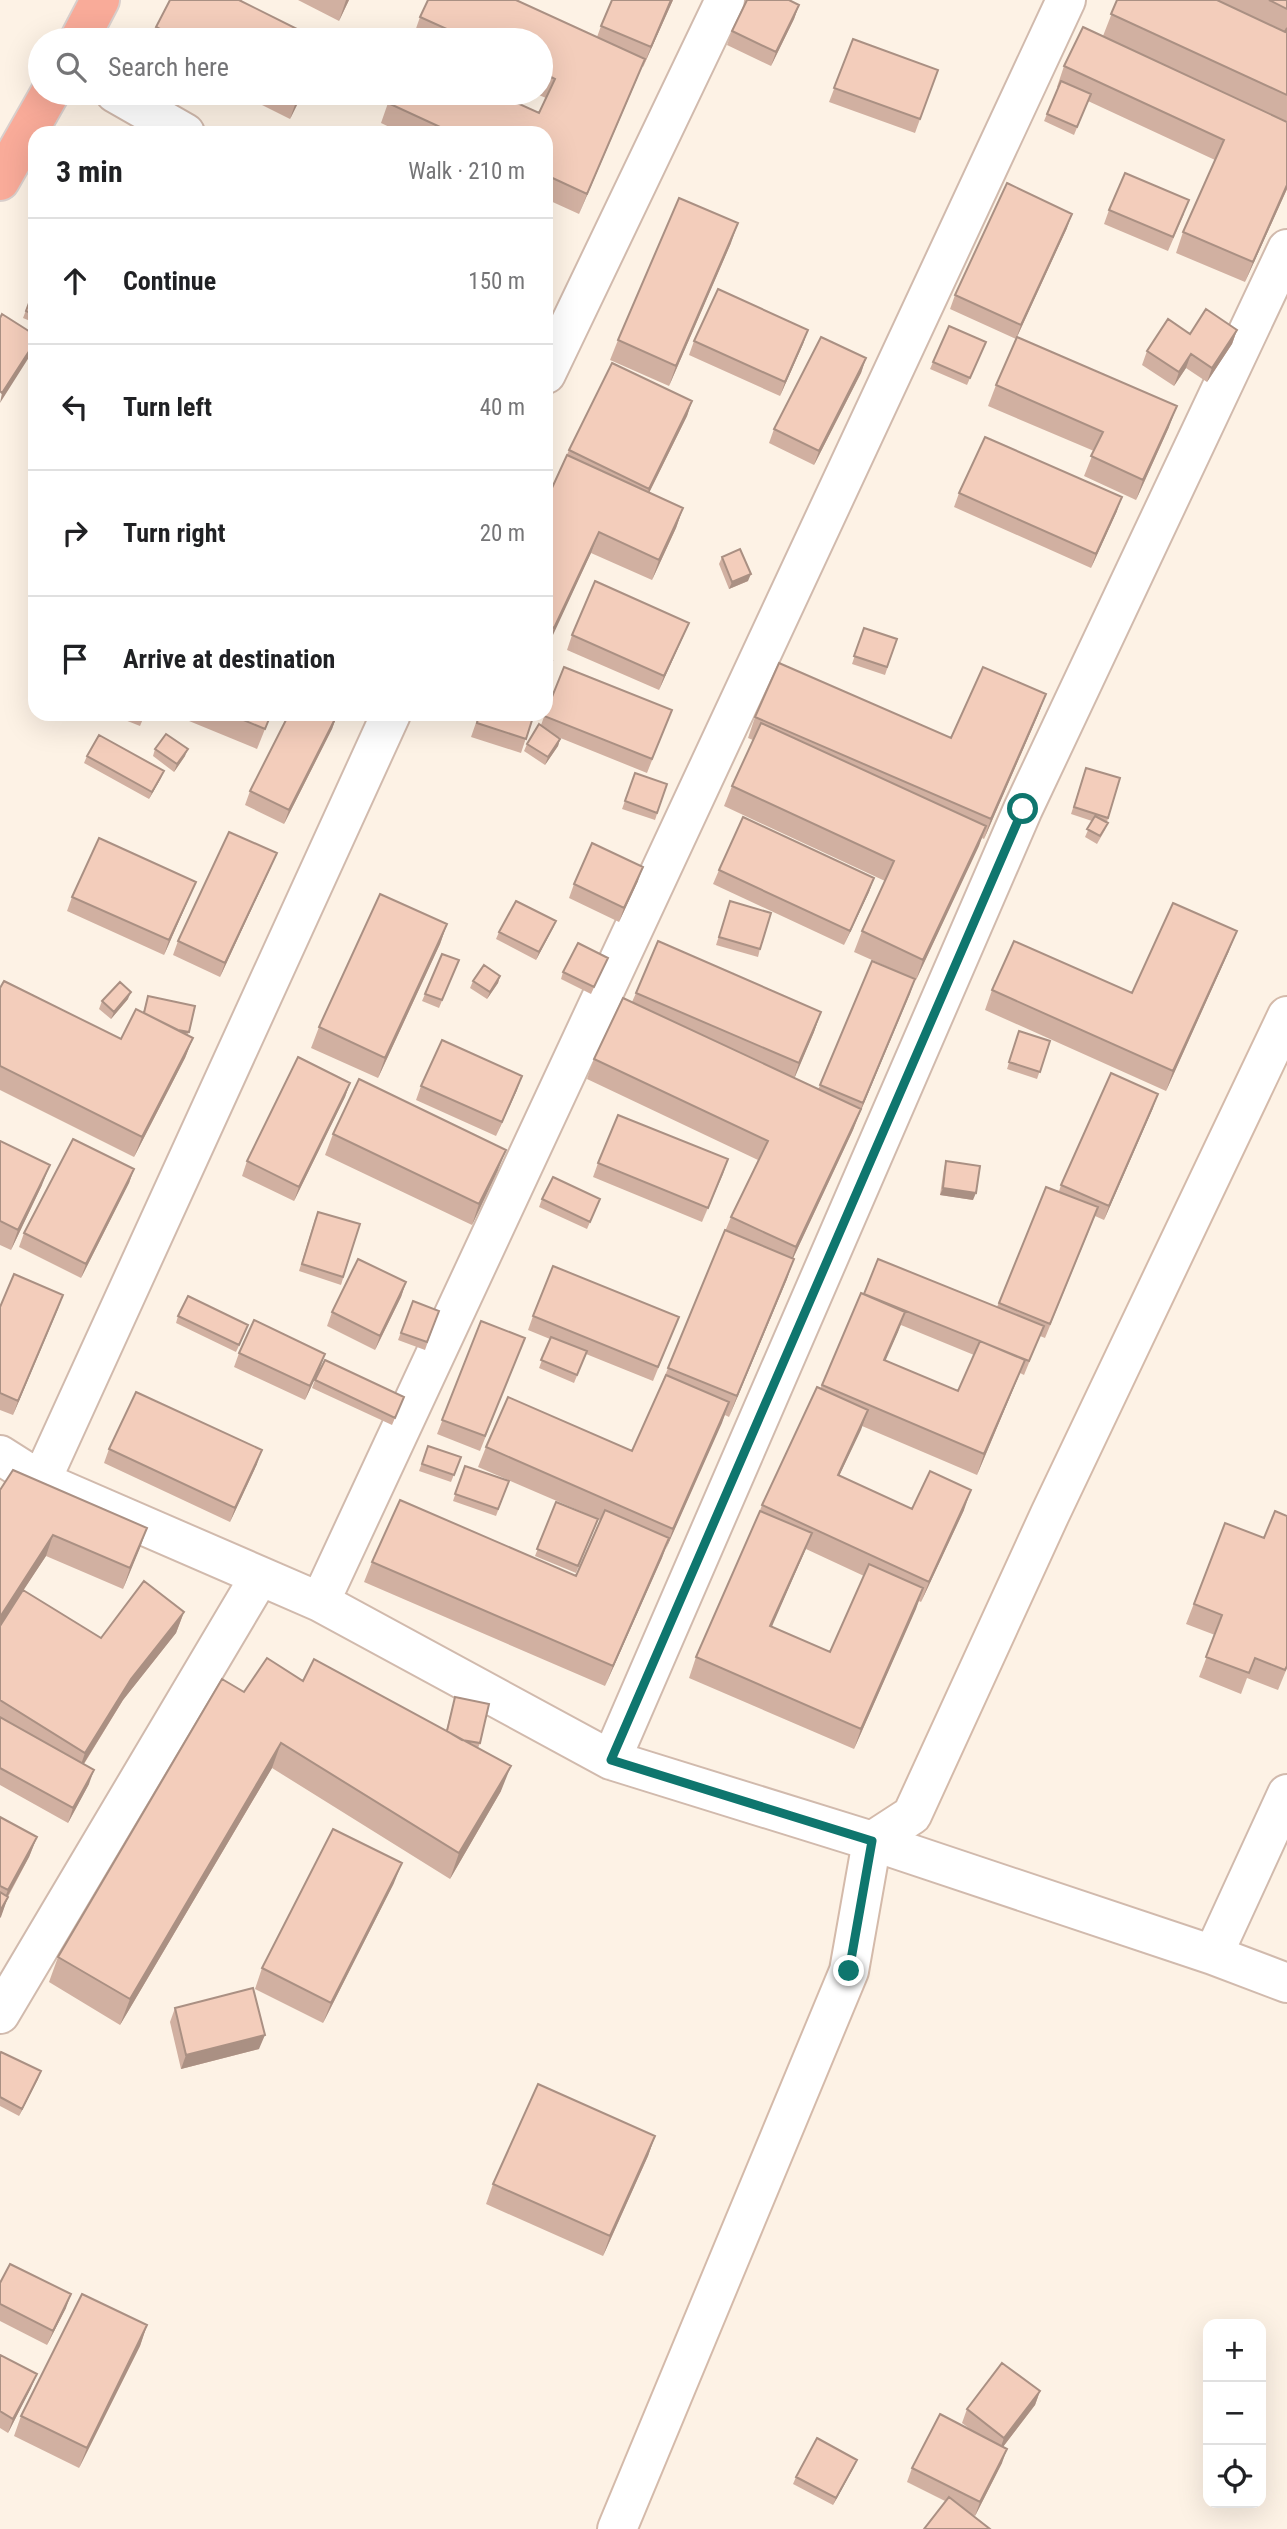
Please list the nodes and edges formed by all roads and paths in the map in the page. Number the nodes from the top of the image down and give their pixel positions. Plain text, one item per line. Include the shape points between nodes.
1 (100, 0) edge
2 (724, 0) edge
3 (1066, 0) edge
4 (85, 28) edge
5 (43, 105) edge
6 (135, 105) edge
7 (31, 126) edge
8 (173, 126) edge
9 (28, 132) edge
10 (0, 181) edge
11 (1287, 249) edge
12 (558, 317) edge
13 (553, 341) edge
14 (388, 721) edge
15 (1287, 1016) edge
16 (0, 1455) edge
17 (41, 1481) junction
18 (260, 1576) junction
19 (320, 1602) junction
20 (611, 1760) junction
21 (1287, 1794) edge
22 (872, 1841) junction
23 (1213, 1955) junction
24 (1287, 1983) edge
25 (0, 2014) edge
26 (617, 2529) edge

1 - 4 highway
2 - 12 street
3 - 19 street
5 - 7 highway
6 - 8 street
9 - 10 highway
11 - 20 street via 1023,809
12 - 13 street
14 - 17 street
15 - 22 street via 912,1815
16 - 17 street
17 - 18 street
18 - 19 street
18 - 25 street
19 - 20 street
20 - 22 street
21 - 23 street
22 - 23 street
22 - 26 street via 849,1971
23 - 24 street

